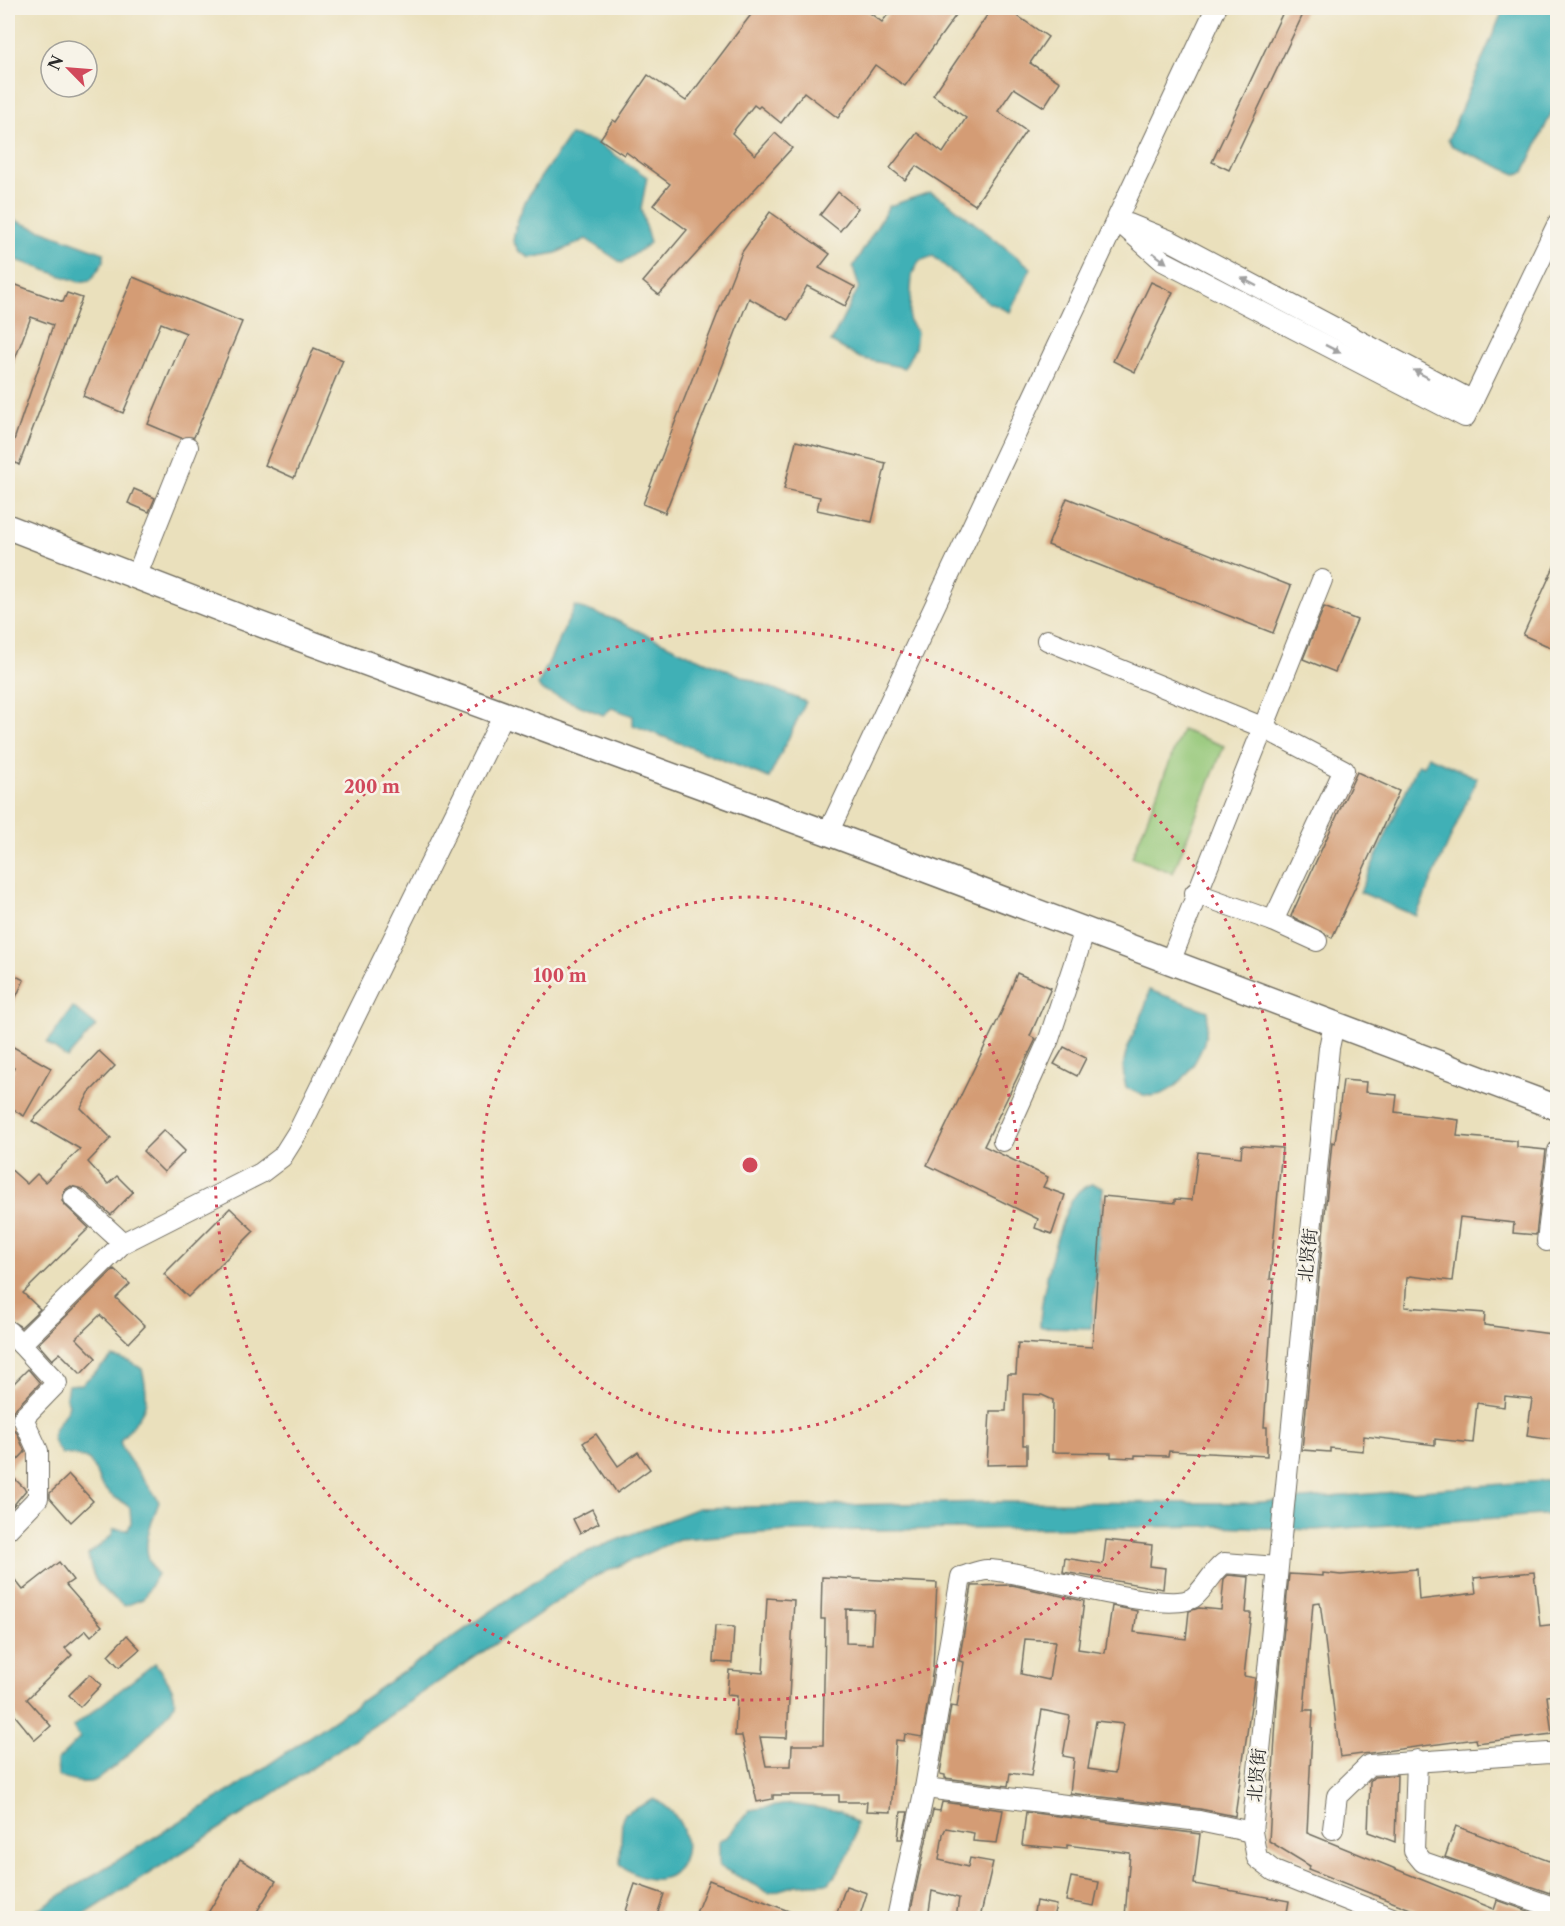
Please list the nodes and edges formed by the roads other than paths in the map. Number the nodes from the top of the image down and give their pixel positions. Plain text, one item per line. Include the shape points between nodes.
1 (1216, 8) edge
2 (1117, 220) junction
3 (1557, 223) edge
4 (188, 447) dead end
5 (8, 527) edge
6 (136, 577) junction
7 (1322, 580) dead end
8 (1047, 640) dead end
9 (504, 714) junction
10 (1262, 727) junction
11 (828, 833) junction
12 (1195, 893) junction
13 (1273, 921) junction
14 (1085, 930) junction
15 (1317, 941) dead end
16 (1170, 962) junction
17 (1334, 1024) junction
18 (1557, 1108) edge
19 (1004, 1141) dead end
20 (1557, 1151) edge
21 (74, 1198) dead end
22 (1547, 1241) dead end
23 (123, 1243) junction
24 (14, 1337) edge
25 (8, 1529) edge
26 (1277, 1567) junction
27 (1557, 1755) edge
28 (1417, 1760) junction
29 (925, 1788) junction
30 (1333, 1829) dead end
31 (1252, 1832) junction
32 (1557, 1905) edge
33 (897, 1918) edge
34 (1392, 1918) edge

1 - 2 street
2 - 3 street via 1171,241 1469,409
2 - 11 street
4 - 6 street
5 - 6 main road
6 - 9 main road
7 - 10 street
8 - 10 street
9 - 11 main road
9 - 23 street via 299,1130 282,1157 261,1173
10 - 12 street
10 - 13 street via 1344,770
11 - 14 main road
12 - 13 street
12 - 16 street
13 - 15 street
14 - 16 main road
14 - 19 street via 1049,1039
16 - 17 main road
17 - 18 main road
17 - 26 street, 北贤街
20 - 22 street
21 - 23 street
23 - 24 street
24 - 25 street via 57,1383 23,1418 38,1451 38,1498
26 - 29 street via 1224,1563 1194,1597 1180,1602 1115,1595 986,1570 961,1577
26 - 31 street, 北贤街
27 - 28 street
28 - 30 street via 1370,1764 1337,1796
28 - 32 street via 1414,1851 1423,1862 1550,1906
29 - 31 street via 1199,1821
29 - 33 street
31 - 34 street, 北贤街 via 1257,1858 1274,1871

